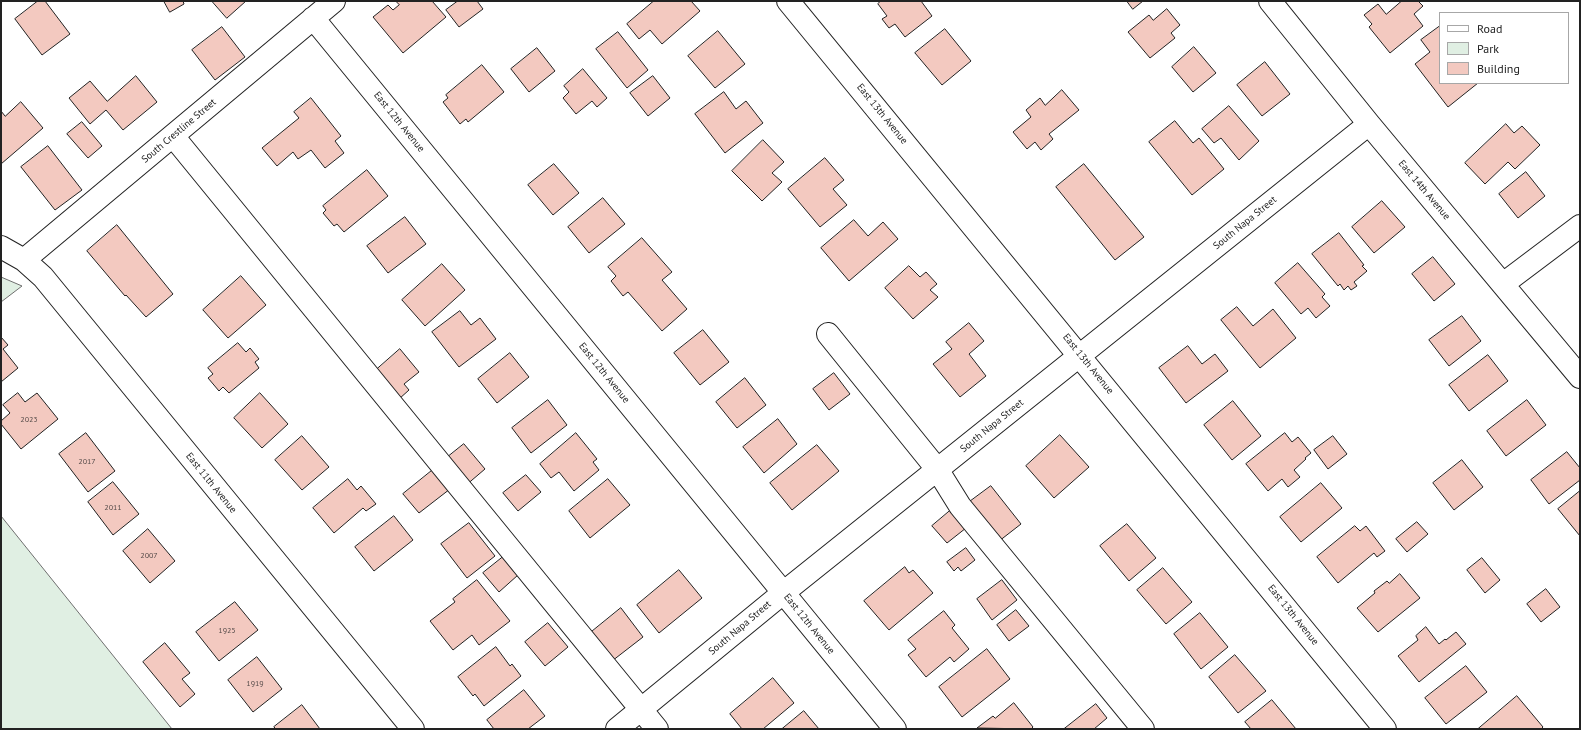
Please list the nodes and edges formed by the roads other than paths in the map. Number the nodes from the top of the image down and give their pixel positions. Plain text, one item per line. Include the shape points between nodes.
1 (334, 1) edge
2 (788, 1) edge
3 (1270, 1) edge
4 (313, 18) junction
5 (1369, 124) junction
6 (173, 136) junction
7 (1580, 226) edge
8 (1, 247) edge
9 (24, 260) junction
10 (1503, 284) junction
11 (828, 334) dead end
12 (1080, 356) junction
13 (1580, 377) edge
14 (938, 469) junction
15 (783, 592) junction
16 (641, 709) junction
17 (412, 729) edge
18 (617, 729) edge
19 (657, 729) edge
20 (895, 729) edge
21 (1143, 729) edge
22 (1385, 729) edge

1 - 4 street, South Crestline Street
2 - 12 street, East 13th Avenue
3 - 5 street, East 14th Avenue
4 - 6 street, South Crestline Street
4 - 15 street, East 12th Avenue
5 - 10 street, East 14th Avenue
5 - 12 street, South Napa Street
6 - 9 street, South Crestline Street
6 - 16 street
7 - 10 street
8 - 9 street, East 11th Avenue
9 - 17 street, East 11th Avenue via 37,270
10 - 13 street, East 14th Avenue
11 - 14 street
12 - 14 street, South Napa Street
12 - 22 street, East 13th Avenue
14 - 15 street, South Napa Street
14 - 21 street via 960,506
15 - 16 street, South Napa Street
15 - 20 street, East 12th Avenue
16 - 18 street, South Napa Street
16 - 19 street

